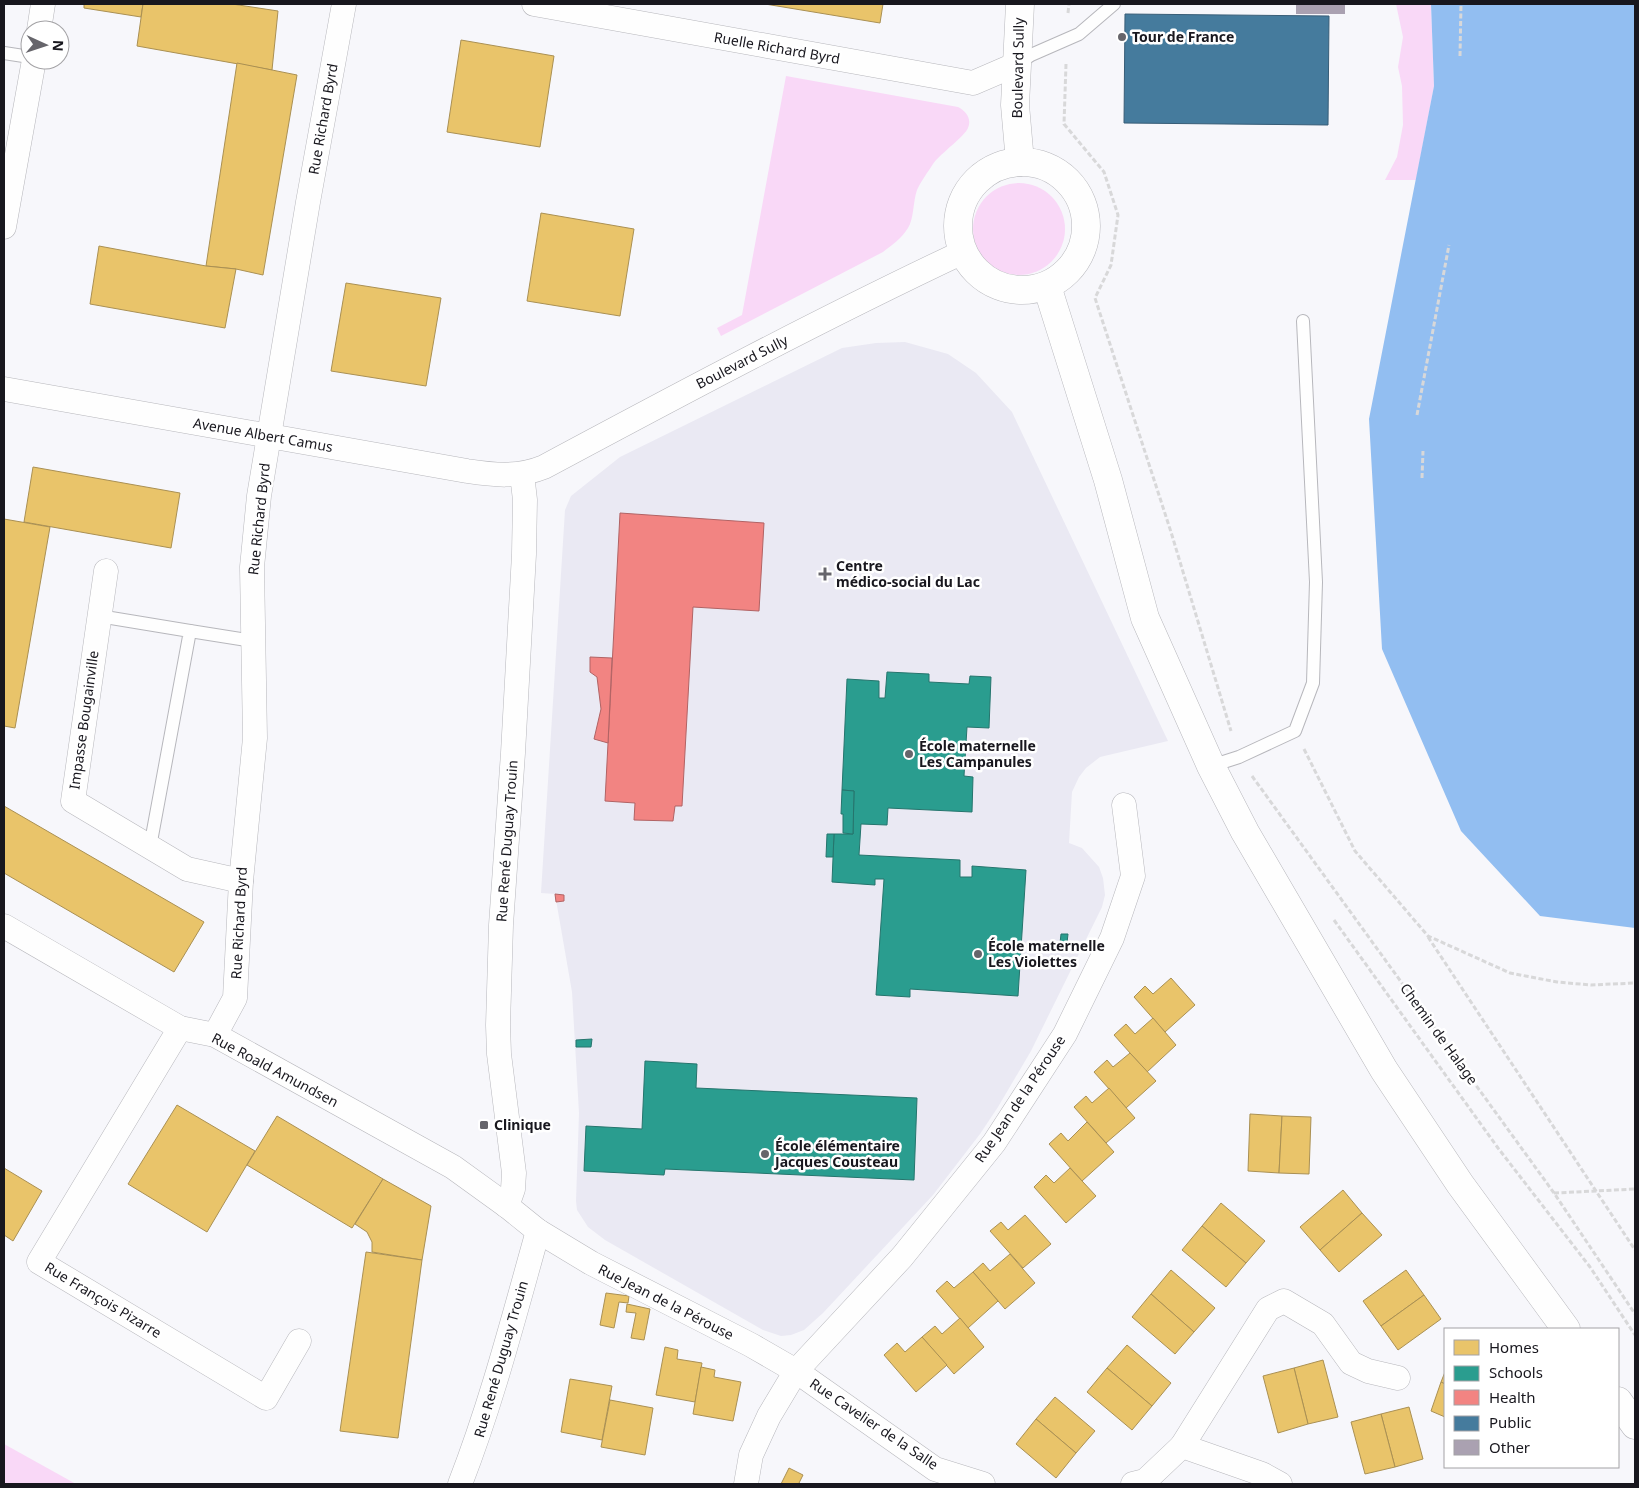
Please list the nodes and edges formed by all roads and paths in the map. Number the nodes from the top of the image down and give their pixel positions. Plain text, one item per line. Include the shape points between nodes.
1 (44, 4) edge
2 (344, 4) edge
3 (534, 4) edge
4 (1020, 4) edge
5 (1069, 4) edge
6 (1114, 4) edge
7 (1461, 4) edge
8 (41, 20) edge
9 (1067, 38) junction
10 (4, 53) edge
11 (20, 55) edge
12 (1460, 56) dead end
13 (1016, 64) junction
14 (32, 70) edge
15 (1020, 162) junction
16 (4, 227) edge
17 (1449, 245) dead end
18 (963, 252) junction
19 (1047, 286) junction
20 (1303, 321) dead end
21 (4, 389) edge
22 (1417, 415) dead end
23 (270, 436) junction
24 (1423, 451) dead end
25 (522, 474) junction
26 (1422, 478) dead end
27 (106, 571) dead end
28 (100, 616) junction
29 (190, 631) junction
30 (253, 641) junction
31 (1296, 731) junction
32 (1239, 757) junction
33 (1211, 766) junction
34 (1251, 783) dead end
35 (1124, 805) dead end
36 (150, 847) junction
37 (241, 881) junction
38 (1329, 913) dead end
39 (4, 926) edge
40 (1428, 936) junction
41 (1635, 983) edge
42 (180, 1028) junction
43 (215, 1035) junction
44 (1635, 1188) edge
45 (1595, 1191) junction
46 (1554, 1193) junction
47 (507, 1206) junction
48 (538, 1231) junction
49 (1635, 1250) edge
50 (1635, 1314) edge
51 (1565, 1328) edge
52 (1635, 1335) edge
53 (299, 1340) dead end
54 (796, 1371) junction
55 (1398, 1378) dead end
56 (1619, 1402) edge
57 (1635, 1425) edge
58 (1182, 1446) junction
59 (460, 1484) edge
60 (746, 1484) edge
61 (983, 1484) edge
62 (1133, 1484) edge
63 (1280, 1484) edge

1 - 8 street
2 - 23 street, Rue Richard Byrd
3 - 13 street, Ruelle Richard Byrd via 973,83
4 - 13 main road, Boulevard Sully
5 - 9 path
6 - 9 lane via 1079,34
7 - 12 path
9 - 13 lane
9 - 32 path via 1064,124 1104,172 1118,215 1111,265 1095,298
10 - 11 lane
13 - 15 main road, Boulevard Sully
14 - 16 street
15 - 18 main road via 999,166 981,176 967,192 960,211 958,231
15 - 19 main road via 1042,165 1062,175 1076,192 1085,212 1086,234 1079,256 1066,274
17 - 22 path
18 - 19 main road via 973,269 989,282 1007,289 1028,291
18 - 25 street, Boulevard Sully via 730,368 544,467
19 - 33 main road via 1108,480 1145,618
20 - 31 lane via 1316,582 1313,682
21 - 23 street, Avenue Albert Camus
23 - 25 street, Avenue Albert Camus via 494,475
23 - 30 street, Rue Richard Byrd via 259,496 252,567
24 - 26 path
25 - 47 street, Rue René Duguay Trouin via 524,554 498,1025 514,1173
27 - 28 street, Impasse Bougainville
28 - 29 lane
28 - 36 street, Impasse Bougainville via 72,801
29 - 30 lane
29 - 36 lane
30 - 37 street, Rue Richard Byrd via 255,738
31 - 32 lane
31 - 40 path via 1355,850
32 - 33 lane
32 - 34 path
32 - 46 path, Chemin de Halage
33 - 51 main road via 1245,832 1384,1070 1460,1184
35 - 54 street, Rue Jean de la Pérouse via 1133,876 1112,938 1065,1034 994,1143 902,1257
36 - 37 street, Impasse Bougainville via 187,869
37 - 43 street, Rue Richard Byrd via 235,998
38 - 52 path via 1498,1148 1590,1267
39 - 42 street, Rue Roald Amundsen
40 - 41 path via 1510,973 1591,985
40 - 45 path
42 - 43 street, Rue Roald Amundsen
42 - 53 street, Rue François Pizarre via 40,1262 266,1398
43 - 47 street, Rue Roald Amundsen via 453,1167
44 - 45 path
45 - 46 path
45 - 49 path
46 - 50 path, Chemin de Halage
47 - 48 street, Rue Roald Amundsen
48 - 54 street, Rue Jean de la Pérouse via 591,1264
48 - 59 street, Rue René Duguay Trouin via 493,1391
54 - 60 street, Rue Jean de la Pérouse via 769,1416 751,1455
54 - 61 street, Rue Cavelier de la Salle via 935,1469
55 - 58 street via 1351,1363 1323,1324 1284,1301 1268,1309
56 - 57 main road
58 - 62 street via 1144,1481
58 - 63 street via 1262,1474

